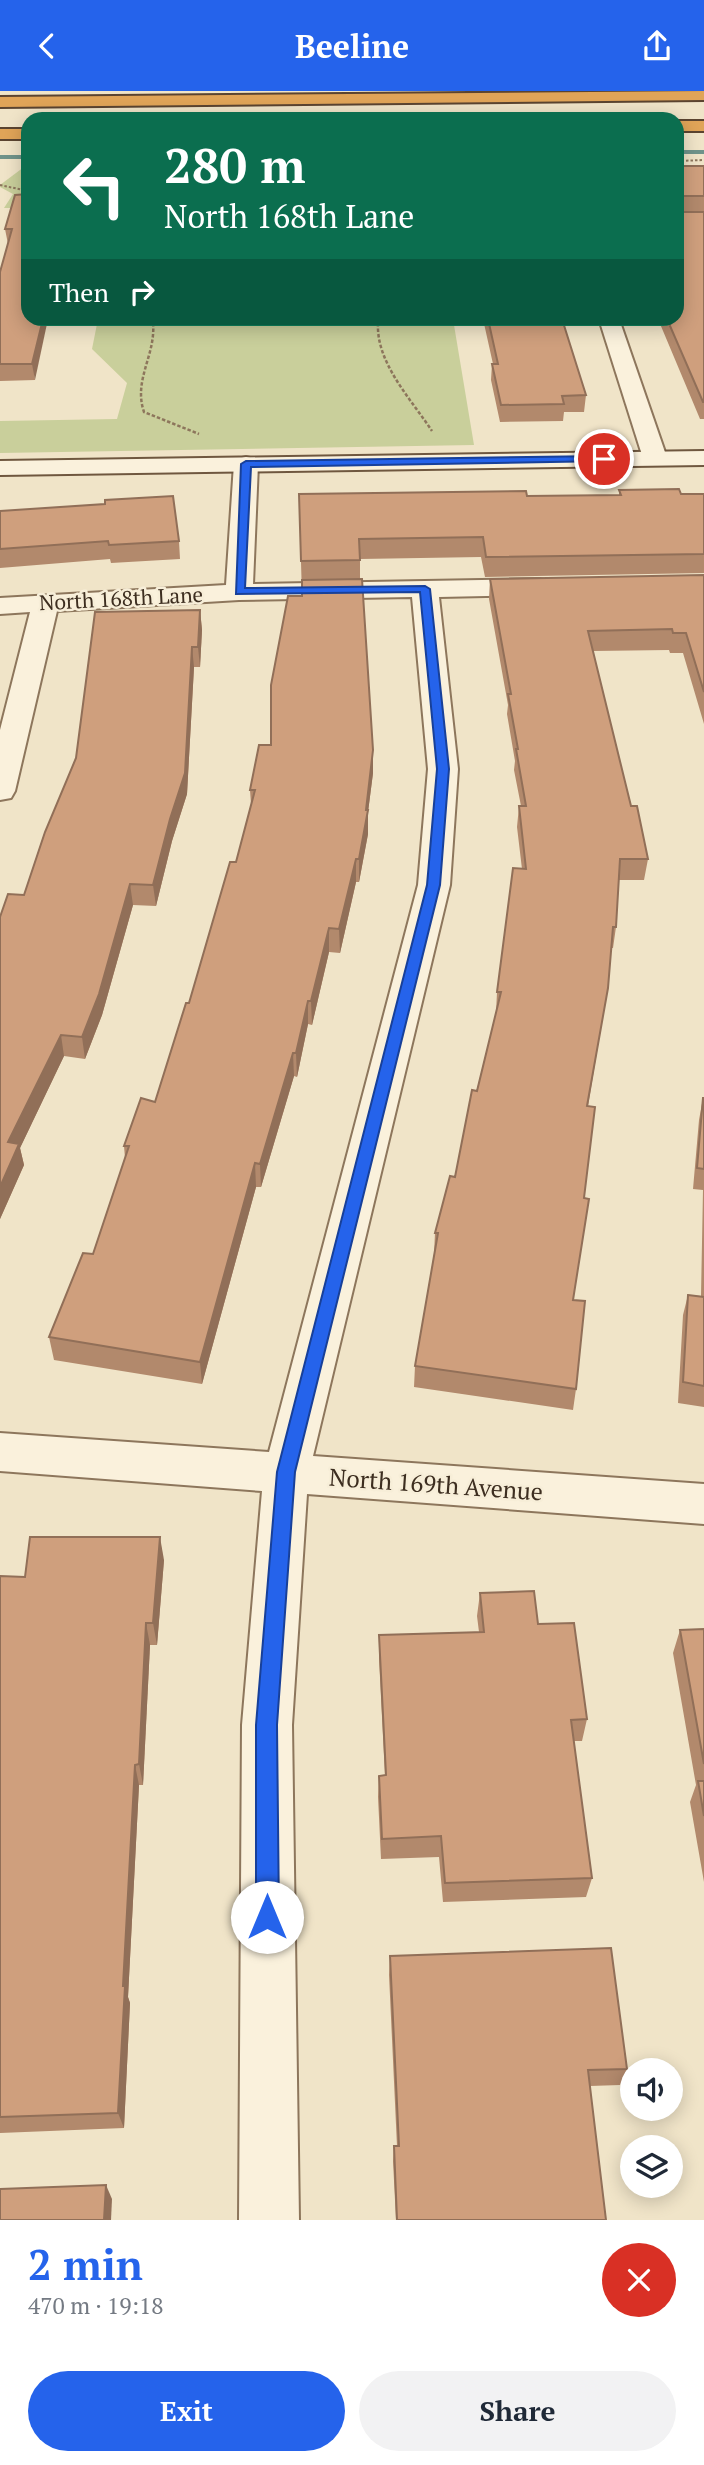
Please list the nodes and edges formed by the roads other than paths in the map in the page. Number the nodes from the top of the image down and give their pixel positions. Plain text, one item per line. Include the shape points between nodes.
1 (704, 95) edge
2 (0, 102) edge
3 (684, 126) edge
4 (704, 126) edge
5 (0, 134) edge
6 (21, 134) edge
7 (610, 326) edge
8 (654, 458) junction
9 (704, 458) edge
10 (246, 464) junction
11 (0, 468) edge
12 (564, 586) edge
13 (425, 589) junction
14 (239, 592) junction
15 (46, 602) junction
16 (0, 606) edge
17 (0, 791) edge
18 (0, 1452) edge
19 (286, 1472) junction
20 (704, 1504) edge
21 (269, 2220) edge

1 - 2 highway
3 - 4 highway
5 - 6 highway
7 - 8 street
8 - 9 street
8 - 10 street
10 - 11 street
10 - 14 street
12 - 13 street, North 168th Lane
13 - 14 street, North 168th Lane
13 - 19 street via 443,769 434,885
14 - 15 street, North 168th Lane
15 - 16 street, North 168th Lane
15 - 17 street
18 - 19 street, North 169th Avenue
19 - 20 street, North 169th Avenue
19 - 21 street via 267,1725

